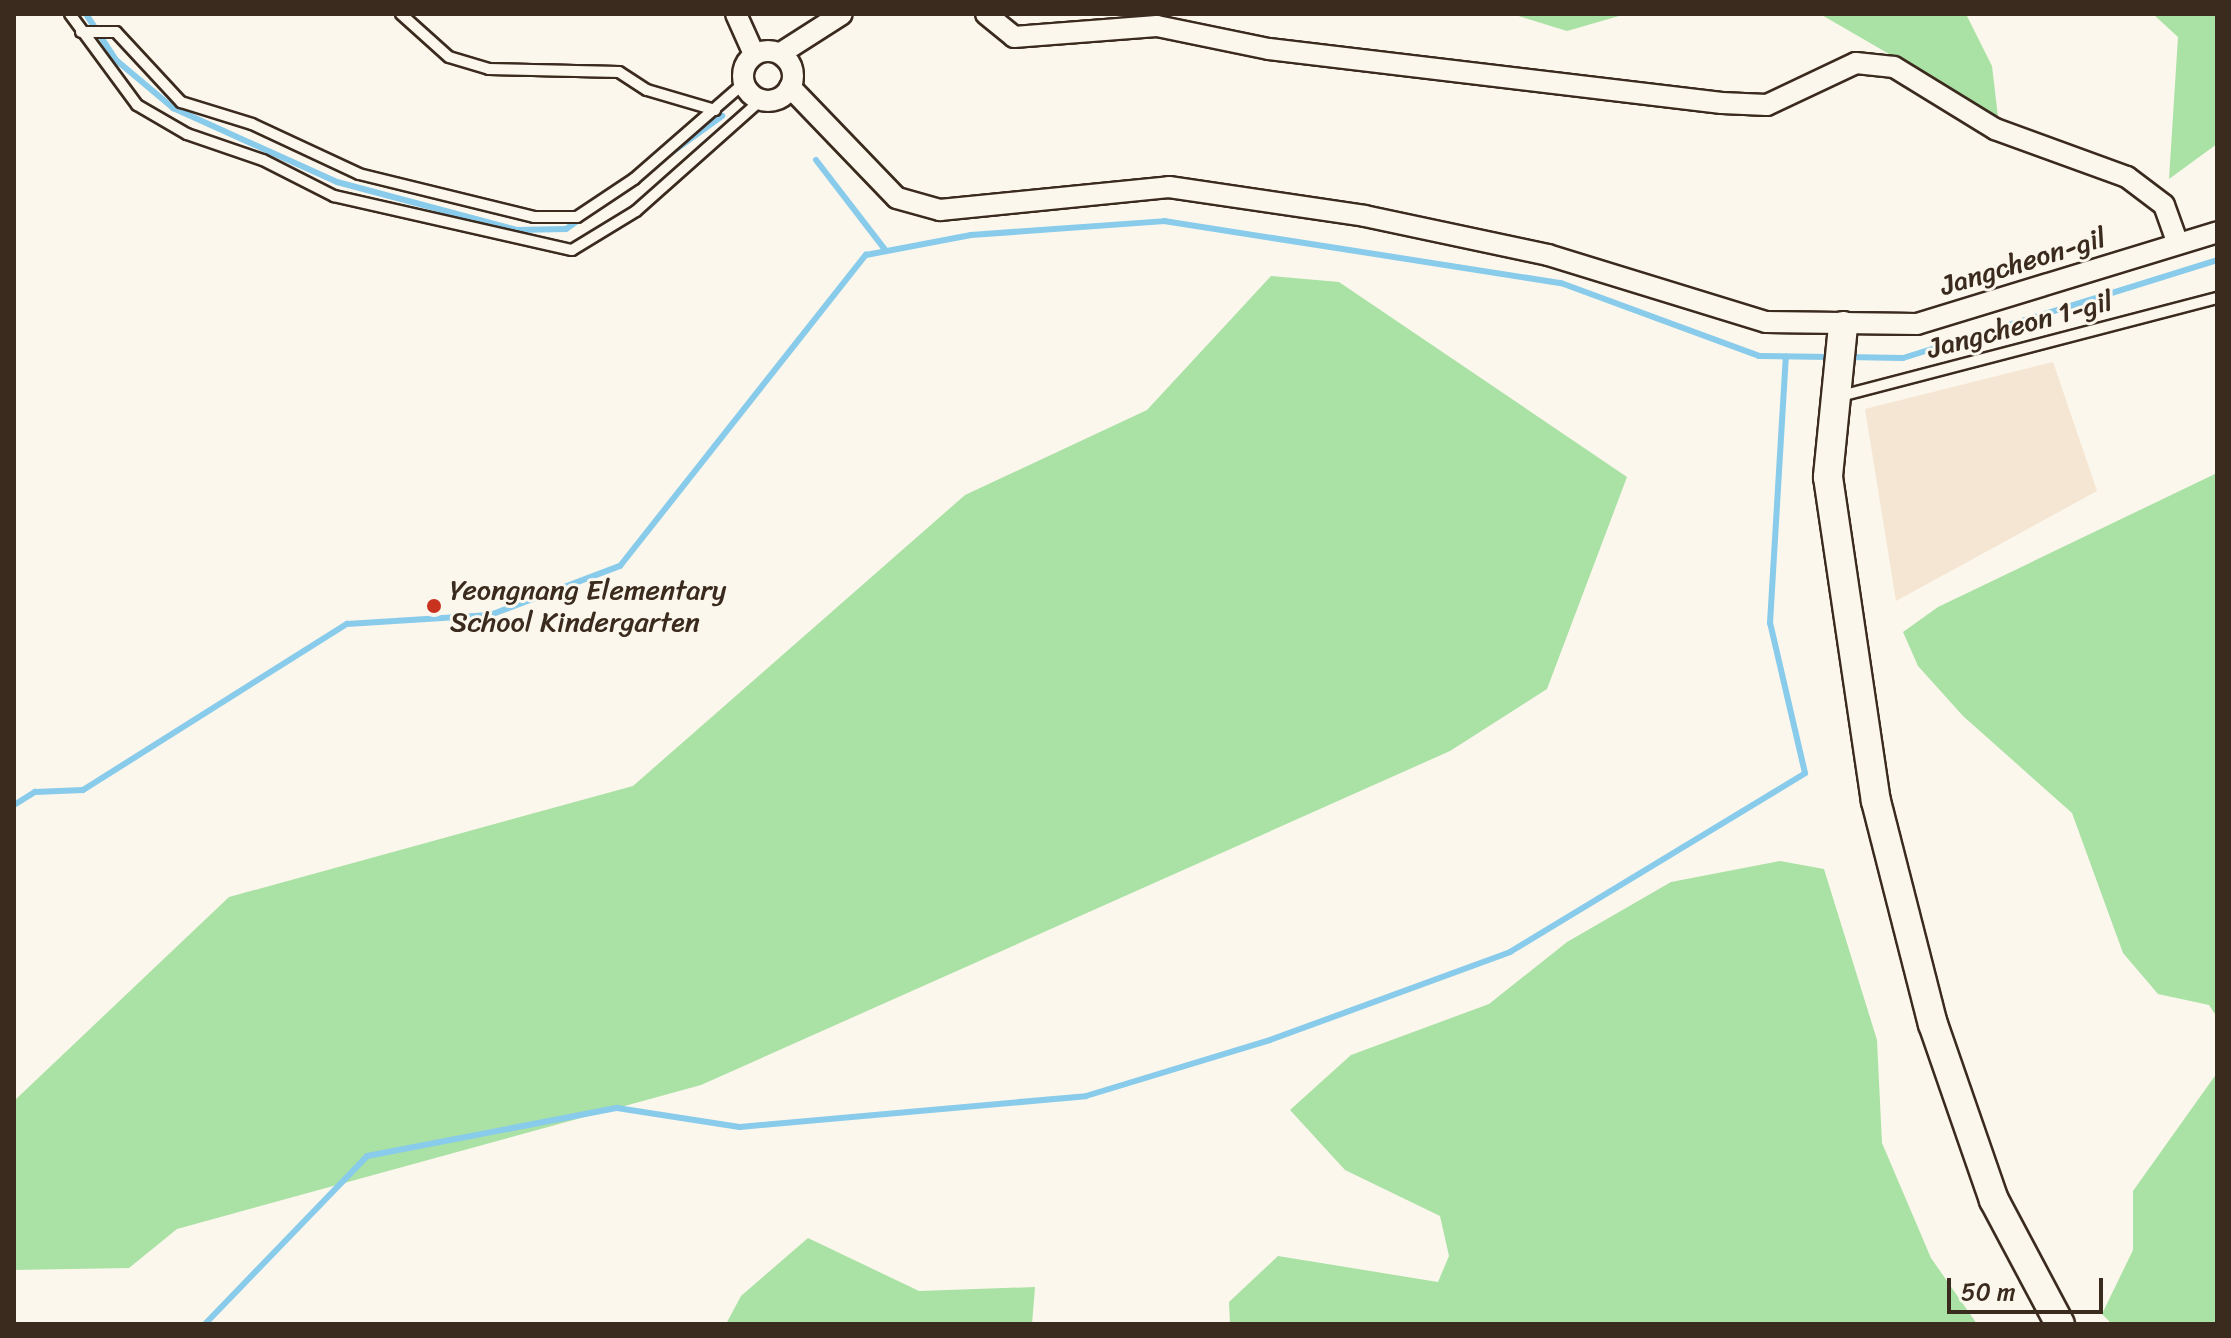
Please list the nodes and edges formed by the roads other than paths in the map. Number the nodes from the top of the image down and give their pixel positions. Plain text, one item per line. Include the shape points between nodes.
1 (70, 14) edge
2 (401, 14) edge
3 (736, 14) edge
4 (842, 14) edge
5 (986, 14) edge
6 (81, 32) junction
7 (781, 53) junction
8 (754, 54) junction
9 (744, 83) junction
10 (790, 87) junction
11 (761, 100) junction
12 (715, 110) junction
13 (2217, 232) edge
14 (2178, 244) junction
15 (2217, 298) edge
16 (1842, 332) junction
17 (1836, 390) junction
18 (2060, 1324) edge

1 - 6 lane
2 - 12 lane via 449,57 489,69 619,72 647,90
3 - 8 street
4 - 7 street
5 - 14 street via 1014,37 1157,26 1269,49 1722,103 1767,105 1856,63 1894,67 1995,129 2127,177 2164,205
6 - 11 lane via 137,105 187,134 263,160 334,196 572,250 636,211
6 - 12 lane via 116,32 181,102 252,124 359,174 534,217 577,217 634,179
7 - 8 street
7 - 10 street via 792,69
8 - 9 street via 745,67
9 - 11 street
9 - 12 lane
10 - 11 street via 777,99
10 - 16 street, Jangcheon-gil via 897,198 940,210 1169,187 1365,216 1548,255 1766,322
13 - 14 street, Jangcheon-gil
14 - 16 street, Jangcheon-gil via 1917,324
15 - 17 lane, Jangcheon 1-gil
16 - 17 street
17 - 18 street via 1828,477 1876,801 1933,1024 1994,1200

